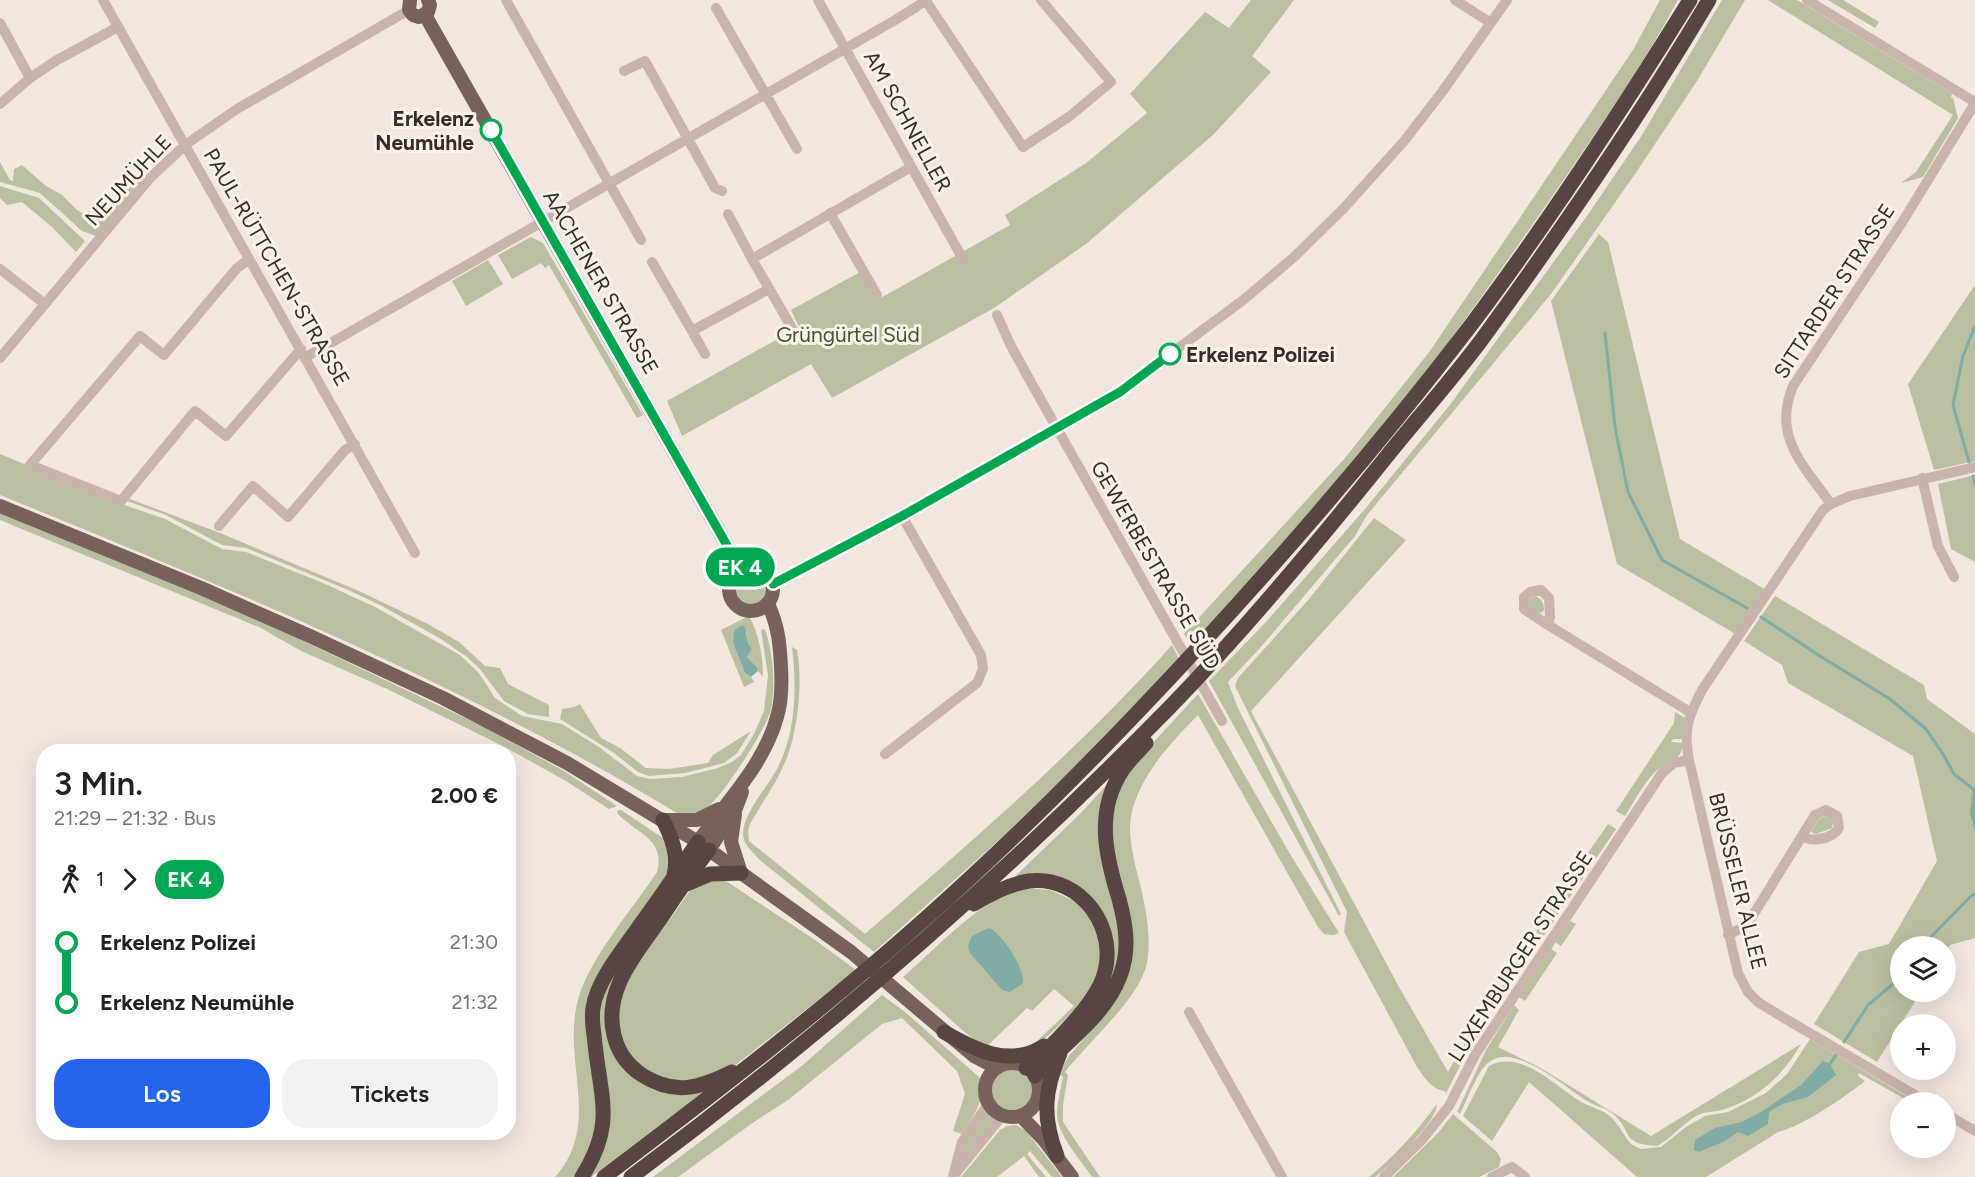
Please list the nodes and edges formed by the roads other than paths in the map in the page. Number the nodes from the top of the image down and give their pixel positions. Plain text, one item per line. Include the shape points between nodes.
1 (103, 0) edge
2 (429, 0) edge
3 (506, 0) edge
4 (818, 0) edge
5 (926, 0) edge
6 (1041, 0) edge
7 (1455, 0) edge
8 (1507, 0) edge
9 (1690, 0) edge
10 (1709, 0) edge
11 (1807, 0) edge
12 (409, 5) edge
13 (716, 8) dead end
14 (425, 15) junction
15 (0, 23) edge
16 (1491, 23) junction
17 (118, 27) junction
18 (845, 48) junction
19 (624, 71) dead end
20 (30, 78) junction
21 (765, 94) junction
22 (1975, 102) edge
23 (0, 104) edge
24 (687, 138) junction
25 (185, 145) junction
26 (797, 149) dead end
27 (911, 167) junction
28 (609, 183) junction
29 (722, 191) dead end
30 (830, 213) junction
31 (728, 214) dead end
32 (543, 222) junction
33 (641, 240) dead end
34 (249, 259) junction
35 (752, 259) junction
36 (964, 261) dead end
37 (652, 262) dead end
38 (0, 269) edge
39 (769, 288) junction
40 (877, 294) dead end
41 (45, 304) junction
42 (997, 315) dead end
43 (792, 328) dead end
44 (692, 332) junction
45 (303, 353) junction
46 (705, 354) dead end
47 (0, 358) edge
48 (1056, 428) junction
49 (355, 444) junction
50 (1975, 467) edge
51 (1922, 478) junction
52 (1831, 504) junction
53 (0, 506) edge
54 (902, 516) junction
55 (219, 526) dead end
56 (415, 554) dead end
57 (741, 570) junction
58 (1954, 577) dead end
59 (773, 584) junction
60 (763, 607) junction
61 (1548, 625) dead end
62 (1168, 708) junction
63 (1690, 712) junction
64 (1222, 721) dead end
65 (885, 754) dead end
66 (1689, 760) junction
67 (731, 806) junction
68 (663, 820) junction
69 (1802, 837) dead end
70 (703, 846) junction
71 (741, 873) junction
72 (677, 883) junction
73 (946, 921) junction
74 (1728, 935) junction
75 (1189, 1012) dead end
76 (944, 1032) junction
77 (787, 1036) junction
78 (1060, 1043) junction
79 (1030, 1072) junction
80 (992, 1073) junction
81 (1910, 1092) edge
82 (988, 1104) junction
83 (1024, 1114) junction
84 (1002, 1116) junction
85 (1956, 1119) edge
86 (1974, 1129) edge
87 (1057, 1156) junction
88 (582, 1177) edge
89 (604, 1177) edge
90 (631, 1177) edge
91 (953, 1177) edge
92 (1072, 1177) edge
93 (1282, 1177) edge
94 (1384, 1177) edge
95 (1492, 1177) edge
96 (1525, 1177) edge

1 - 17 street, PAUL-RÜTTCHEN-STRASSE
2 - 14 main road
3 - 28 street
4 - 18 street, AM SCHNELLER
5 - 6 street via 1023,147 1111,82
5 - 18 street
7 - 16 street
8 - 16 street
9 - 77 highway via 1589,159 1484,308 1271,568 1138,713 1047,804 926,918
10 - 62 highway via 1616,148 1477,345 1322,537
11 - 22 street
12 - 14 main road via 416,16
12 - 25 street, NEUMÜHLE
13 - 21 street
14 - 32 main road, AACHENER STRASSE
15 - 20 street
16 - 48 street via 1421,121 1344,208 1293,258 1120,392
17 - 20 street
17 - 25 street, PAUL-RÜTTCHEN-STRASSE
18 - 21 street
18 - 27 street, AM SCHNELLER
19 - 24 street via 645,61
20 - 23 street
21 - 24 street
21 - 26 street
22 - 52 street, SITTARDER STRASSE via 1787,400 1786,433
24 - 28 street
24 - 29 street via 715,188
25 - 34 street, PAUL-RÜTTCHEN-STRASSE
25 - 41 street, NEUMÜHLE via 150,178
27 - 30 street
27 - 36 street, AM SCHNELLER
28 - 32 street
28 - 33 street
30 - 35 street
30 - 40 street
31 - 35 street
32 - 45 street
32 - 57 main road, AACHENER STRASSE
34 - 45 street, PAUL-RÜTTCHEN-STRASSE
34 - 45 street via 237,268 164,355 140,336 30,465 121,501 195,411 226,436
35 - 39 street
37 - 44 street
38 - 41 street
39 - 43 street
39 - 44 street
41 - 47 street, NEUMÜHLE
42 - 48 street, GEWERBESTRASSE SÜD
44 - 46 street
45 - 49 street, PAUL-RÜTTCHEN-STRASSE
48 - 54 street
48 - 64 street, GEWERBESTRASSE SÜD
49 - 55 street via 345,450 288,517 253,486
49 - 56 street, PAUL-RÜTTCHEN-STRASSE
50 - 51 street, BRÜSSELER ALLEE
51 - 52 street, BRÜSSELER ALLEE
51 - 58 street via 1938,546
52 - 63 street, BRÜSSELER ALLEE via 1816,519
53 - 68 main road via 201,588 443,698 567,763
54 - 59 street
54 - 65 street via 981,655 983,669 977,683
57 - 59 main road via 760,568
57 - 60 main road via 731,581 730,596 739,608 748,611
59 - 60 main road via 773,595
60 - 67 main road via 781,666 781,699 770,737
61 - 63 street
62 - 73 highway
62 - 78 highway via 1120,774 1107,809 1105,844 1125,920 1126,948 1121,973 1099,1010
63 - 66 street, BRÜSSELER ALLEE via 1685,741
66 - 74 street, BRÜSSELER ALLEE
66 - 94 street, LUXEMBURGER STRASSE via 1674,763 1662,773 1475,1055 1449,1106 1422,1140
67 - 68 main road via 697,820
67 - 70 main road
67 - 71 main road via 731,842
68 - 70 main road
68 - 72 highway via 676,857
69 - 74 street via 1747,925
70 - 71 main road
70 - 72 highway
71 - 72 highway via 710,874
71 - 76 main road via 852,952
72 - 77 highway via 617,986 611,1016 615,1043 622,1057 657,1084 688,1088 707,1084 735,1070
72 - 88 highway via 615,961 593,1006 603,1125 598,1148
73 - 78 highway via 989,895 1029,881 1062,885 1089,903 1106,935 1106,970 1100,988
73 - 90 highway via 791,1054
74 - 81 street, BRÜSSELER ALLEE via 1738,973 1758,1002
75 - 93 street
76 - 78 highway via 996,1056 1034,1053
76 - 80 main road via 958,1052
77 - 89 highway
78 - 79 highway
78 - 87 highway via 1046,1112
79 - 80 main road via 1010,1063
79 - 83 main road via 1039,1091
80 - 82 main road via 984,1091
82 - 84 main road
82 - 91 street via 962,1142
83 - 84 main road
83 - 87 main road
84 - 91 street
85 - 86 street
87 - 92 main road
95 - 96 street via 1512,1167

